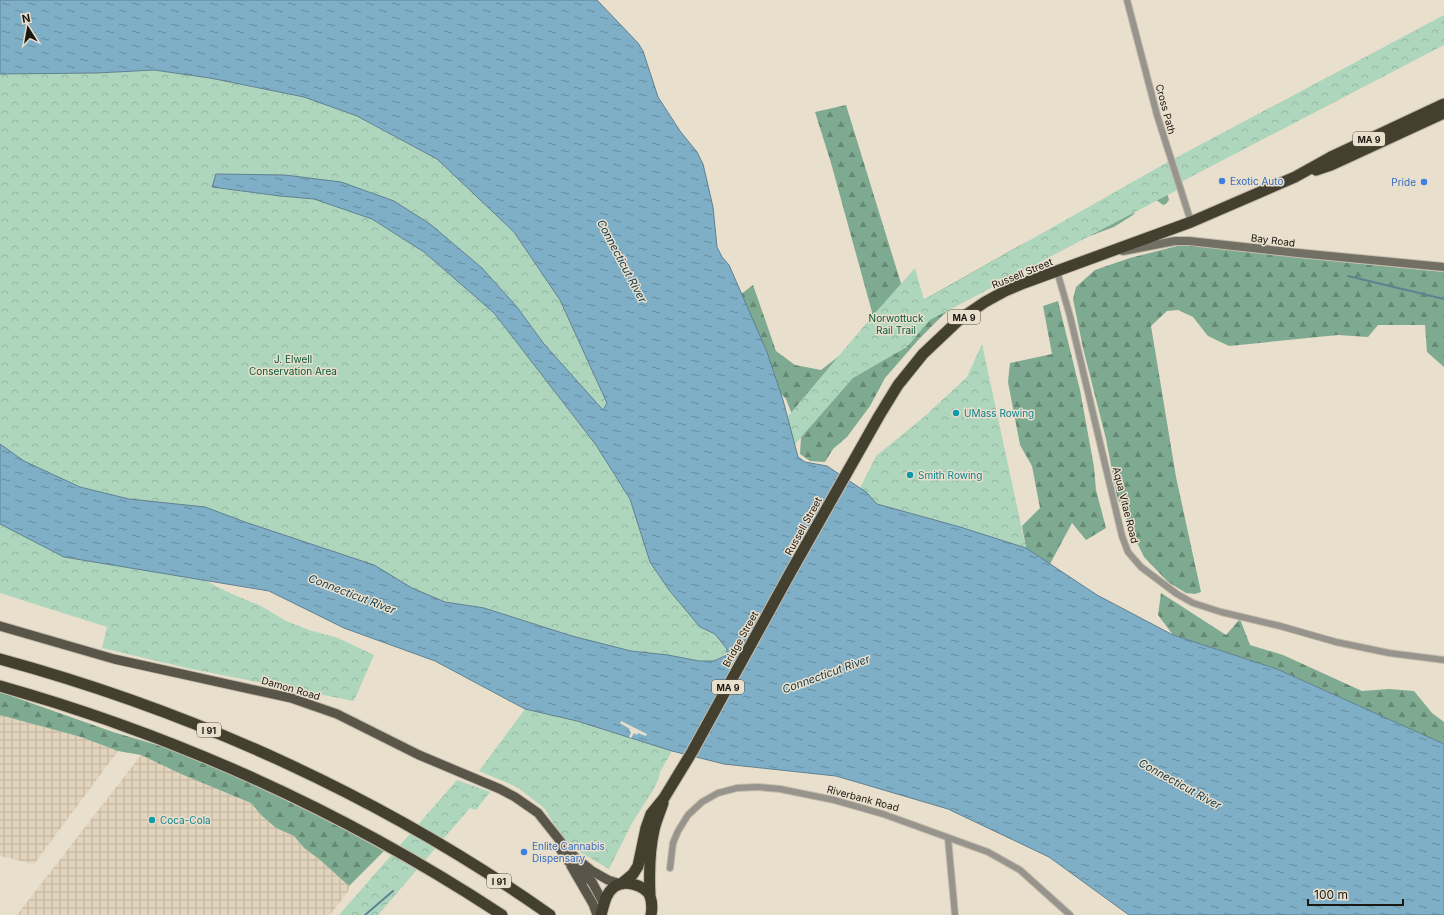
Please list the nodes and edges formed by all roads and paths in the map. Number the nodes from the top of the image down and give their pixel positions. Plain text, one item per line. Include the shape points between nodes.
1 (1127, 0) edge
2 (1444, 104) edge
3 (1444, 113) edge
4 (1295, 177) junction
5 (1191, 222) junction
6 (1100, 256) junction
7 (1444, 267) edge
8 (1057, 271) junction
9 (789, 575) joint
10 (0, 626) edge
11 (0, 659) edge
12 (1444, 660) edge
13 (0, 686) edge
14 (664, 798) junction
15 (551, 830) junction
16 (948, 838) junction
17 (568, 861) junction
18 (670, 868) dead end
19 (621, 884) junction
20 (650, 896) junction
21 (602, 911) edge
22 (652, 914) edge
23 (502, 915) edge
24 (550, 915) edge
25 (955, 915) edge
26 (1070, 915) edge

1 - 5 street, Cross Path via 1157,115
2 - 4 highway, Russell Street / MA 9 via 1331,157
3 - 4 highway, Russell Street / MA 9 via 1331,166
4 - 5 highway, Russell Street / MA 9
5 - 6 highway, Russell Street / MA 9
6 - 7 main road, Bay Road via 1163,243 1189,241
6 - 8 highway, Russell Street / MA 9
8 - 9 highway, Russell Street / MA 9 via 985,302 951,327 907,372
8 - 12 street, Aqua Vitae Road via 1122,536 1128,552 1140,567 1185,599 1210,609 1336,642
9 - 14 highway, Bridge Street / MA 9
10 - 15 main road, Damon Road via 114,659 291,698 337,714 418,755 516,797 538,813
11 - 24 highway, I 91 via 110,692 255,749 317,778 447,848
13 - 23 highway, I 91 via 98,716 203,756 284,792 391,847
14 - 19 highway, Bridge Street / MA 9 via 647,823 638,866
14 - 20 highway, Bridge Street / MA 9 via 652,843 649,866
15 - 17 main road, Damon Road
15 - 19 main road, Damon Road via 570,852 592,871
16 - 18 street, Riverbank Road via 895,817 840,802 780,789 746,787 718,793 695,808 678,831 673,843
16 - 25 street
16 - 26 street, Riverbank Road via 1010,863
17 - 21 main road, Damon Road via 593,904
17 - 21 main road, Damon Road via 592,882
19 - 20 highway via 638,886
19 - 21 highway, Bridge Street via 613,888 606,897
20 - 22 highway, Bridge Street

